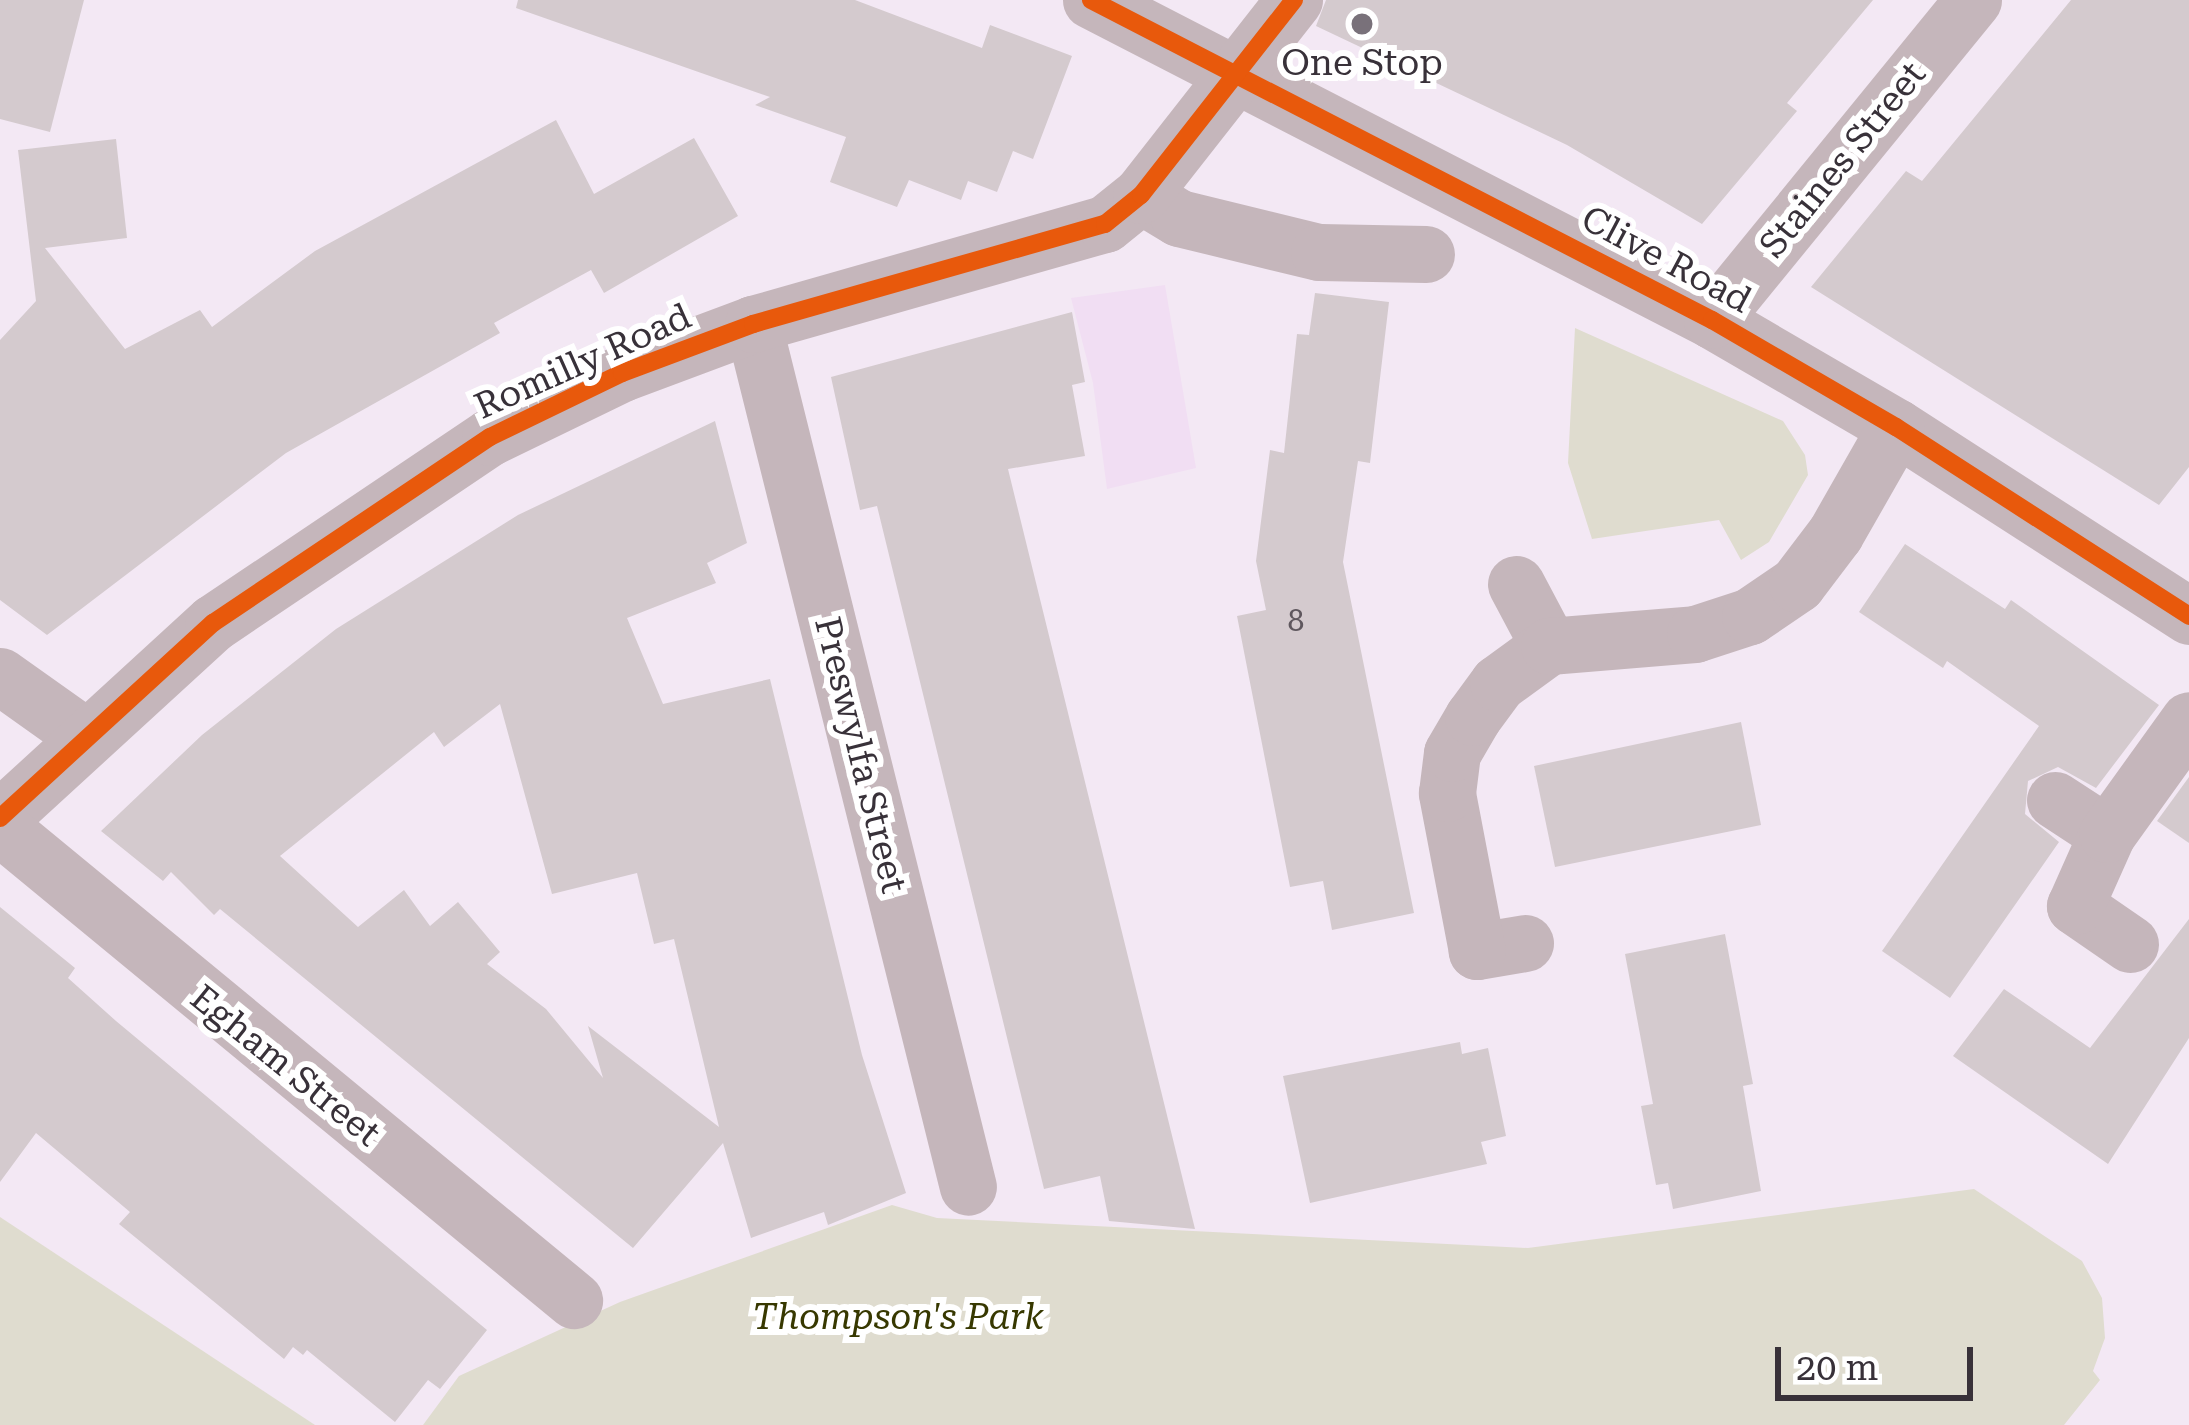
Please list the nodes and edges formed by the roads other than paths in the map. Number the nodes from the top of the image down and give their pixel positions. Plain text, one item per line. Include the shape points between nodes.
1 (1091, 0) edge
2 (1294, 0) edge
3 (1973, 0) edge
4 (1235, 71) junction
5 (1141, 196) junction
6 (1426, 254) dead end
7 (1712, 320) junction
8 (753, 324) junction
9 (1896, 427) junction
10 (1516, 584) dead end
11 (2181, 594) edge
12 (1550, 646) junction
13 (0, 676) edge
14 (2189, 721) edge
15 (82, 735) junction
16 (2055, 800) dead end
17 (0, 823) edge
18 (2108, 834) junction
19 (1525, 943) dead end
20 (2130, 944) dead end
21 (968, 1186) dead end
22 (574, 1300) dead end

1 - 4 street, Clive Road
2 - 4 street, Romilly Road
3 - 7 street, Staines Street
4 - 5 street, Romilly Road
4 - 7 street, Clive Road
5 - 6 street via 1179,218 1319,252
5 - 8 street, Romilly Road via 1105,224
7 - 9 street, Clive Road
8 - 15 street, Romilly Road via 622,373 490,437 302,556
8 - 21 street, Preswylfa Street
9 - 11 street, Clive Road
9 - 12 street via 1797,584 1750,616 1695,634
10 - 12 street
12 - 19 street via 1498,683 1473,717 1452,753 1447,793 1477,951
13 - 15 street
14 - 18 street
15 - 17 street, Romilly Road
16 - 18 street
17 - 22 street, Egham Street
18 - 20 street via 2075,906

